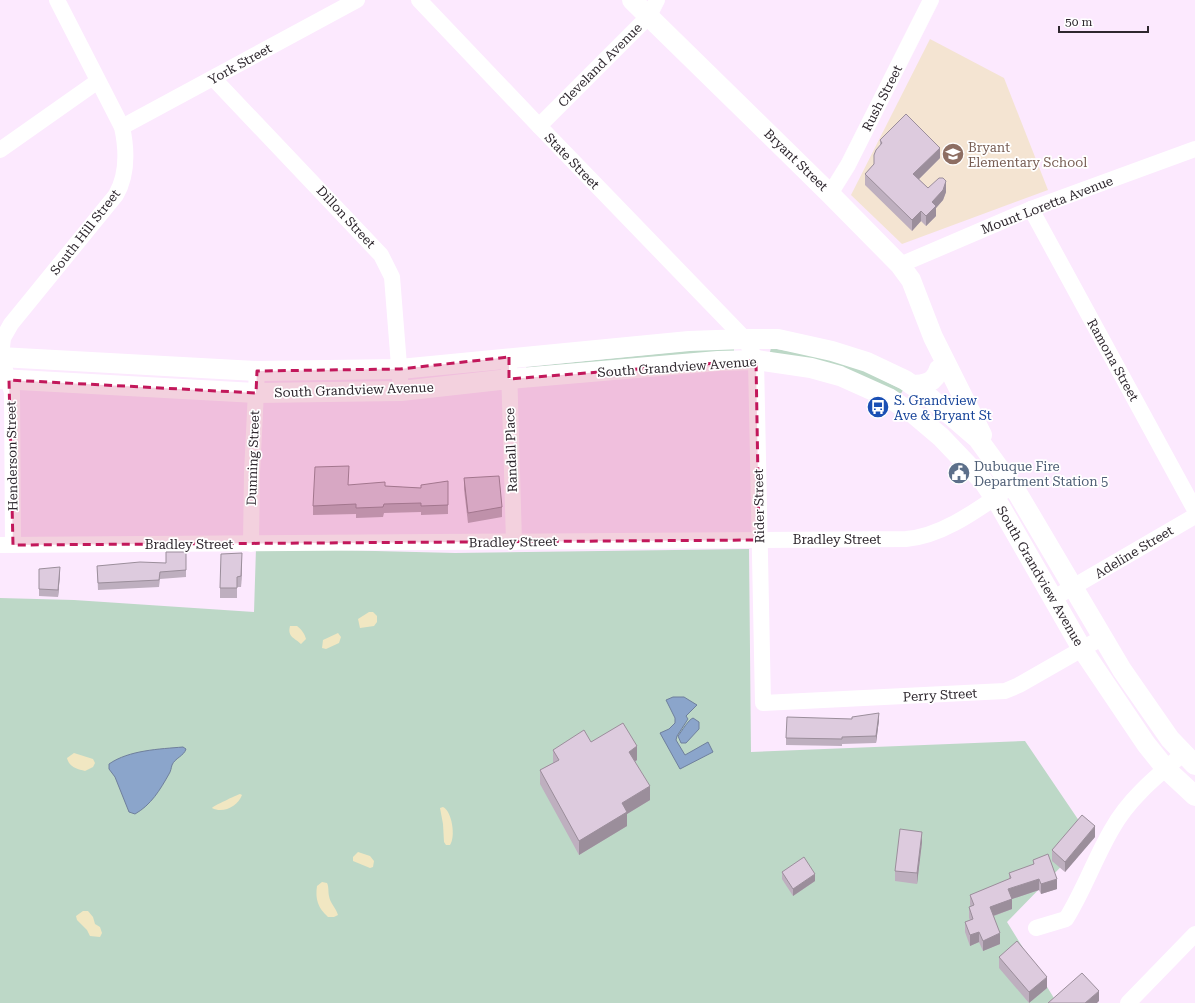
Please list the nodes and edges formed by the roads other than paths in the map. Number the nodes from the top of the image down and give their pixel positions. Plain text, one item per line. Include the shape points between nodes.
1 (57, 0) edge
2 (357, 0) edge
3 (419, 0) edge
4 (632, 0) edge
5 (931, 0) edge
6 (653, 8) edge
7 (214, 78) junction
8 (98, 81) junction
9 (539, 126) junction
10 (122, 127) junction
11 (1195, 149) edge
12 (0, 150) edge
13 (830, 194) junction
14 (1031, 209) junction
15 (900, 265) junction
16 (727, 320) joint
17 (933, 337) junction
18 (745, 339) junction
19 (508, 357) junction
20 (756, 360) junction
21 (3, 368) edge
22 (400, 369) junction
23 (939, 369) junction
24 (257, 371) junction
25 (509, 379) junction
26 (912, 385) junction
27 (401, 391) junction
28 (256, 394) junction
29 (945, 410) junction
30 (958, 454) junction
31 (997, 464) junction
32 (1012, 486) junction
33 (995, 498) junction
34 (1195, 510) edge
35 (1195, 516) edge
36 (759, 540) junction
37 (514, 542) junction
38 (251, 544) junction
39 (7, 545) edge
40 (1074, 588) junction
41 (1054, 598) junction
42 (1103, 637) junction
43 (1082, 648) junction
44 (763, 703) joint
45 (1189, 759) edge
46 (1166, 769) junction
47 (1195, 796) edge
48 (1036, 928) dead end
49 (1195, 934) edge
50 (1128, 1003) edge

1 - 8 street, South Hill Street
2 - 7 street, York Street
3 - 9 street, State Street
4 - 6 main road, Bryant Street
5 - 13 street, Rush Street via 848,165
6 - 9 street, Cleveland Avenue
6 - 13 main road, Bryant Street
7 - 10 street, York Street
7 - 22 street, Dillon Street via 381,255 392,277
8 - 10 street, South Hill Street
8 - 12 street
9 - 16 street, State Street
10 - 21 street, South Hill Street via 126,155 121,187 6,331 2,344
11 - 14 street, Mount Loretta Avenue
13 - 15 main road, Bryant Street
14 - 15 street, Mount Loretta Avenue
14 - 34 street, Ramona Street
15 - 17 main road, Bryant Street via 911,280
16 - 18 street, Rider Street
17 - 23 main road
17 - 31 main road
18 - 19 main road, South Grandview Avenue via 689,340
18 - 20 street, Rider Street
18 - 26 main road, South Grandview Avenue via 778,340 832,351 867,362
19 - 22 main road, South Grandview Avenue
19 - 25 street, Randall Place
20 - 25 main road, South Grandview Avenue
20 - 30 main road, South Grandview Avenue via 811,368 868,388 915,415
20 - 36 street, Rider Street
21 - 24 main road, South Grandview Avenue
21 - 28 main road, South Grandview Avenue
21 - 39 street, Henderson Street via 12,392
22 - 24 main road, South Grandview Avenue
22 - 27 street, Dillon Street
23 - 26 main road via 932,381
23 - 29 main road
24 - 28 street, Dunning Street
25 - 27 main road, South Grandview Avenue
25 - 37 street, Randall Place
26 - 29 main road, South Grandview Avenue
27 - 28 main road, South Grandview Avenue
28 - 38 street, Dunning Street
29 - 30 main road via 951,442
29 - 31 main road, South Grandview Avenue via 978,439
30 - 33 main road, South Grandview Avenue
31 - 32 main road, South Grandview Avenue
32 - 33 street, Bradley Street
32 - 40 main road, South Grandview Avenue
33 - 36 street, Bradley Street via 935,532 919,538
33 - 41 main road, South Grandview Avenue
35 - 40 street, Adeline Street
36 - 37 street, Bradley Street
36 - 44 street, Rider Street
37 - 38 street, Bradley Street
38 - 39 street, Bradley Street
40 - 41 street, Adeline Street
40 - 42 main road, South Grandview Avenue
41 - 43 main road, South Grandview Avenue
42 - 43 street, Perry Street
42 - 45 main road, South Grandview Avenue via 1122,670 1170,739
43 - 44 street, Perry Street via 1005,692
43 - 46 main road, South Grandview Avenue via 1146,744
45 - 46 street
46 - 47 main road, South Grandview Avenue
46 - 48 street via 1138,794 1113,827 1077,902 1066,919
49 - 50 street

